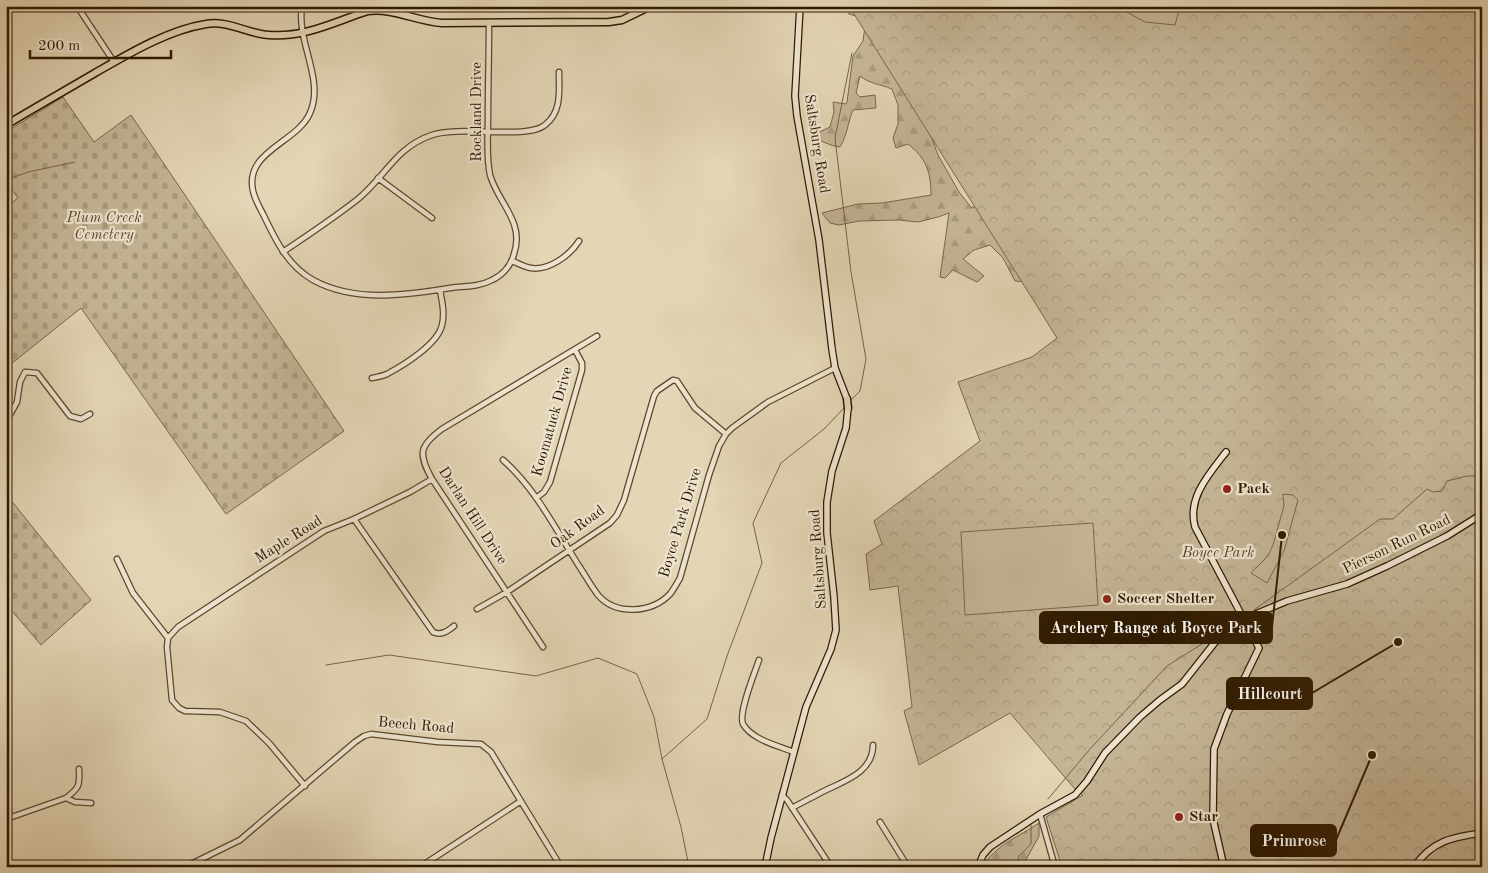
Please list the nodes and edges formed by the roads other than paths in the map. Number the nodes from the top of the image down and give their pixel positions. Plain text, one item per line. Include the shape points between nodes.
1 (76, 6) edge
2 (302, 6) edge
3 (651, 6) edge
4 (800, 6) edge
5 (489, 22) junction
6 (303, 33) junction
7 (114, 62) junction
8 (559, 72) dead end
9 (6, 125) edge
10 (488, 131) junction
11 (378, 178) junction
12 (432, 218) dead end
13 (579, 241) dead end
14 (283, 252) junction
15 (512, 261) junction
16 (440, 290) junction
17 (597, 336) dead end
18 (575, 350) junction
19 (835, 368) junction
20 (372, 378) dead end
21 (847, 399) joint
22 (848, 408) joint
23 (90, 414) dead end
24 (6, 422) edge
25 (726, 434) junction
26 (1226, 452) dead end
27 (503, 460) dead end
28 (432, 479) junction
29 (536, 498) junction
30 (1482, 514) edge
31 (354, 519) junction
32 (569, 550) junction
33 (117, 559) dead end
34 (507, 592) junction
35 (477, 609) dead end
36 (1244, 619) junction
37 (454, 626) dead end
38 (168, 638) junction
39 (543, 647) dead end
40 (759, 660) dead end
41 (873, 745) dead end
42 (794, 752) junction
43 (79, 769) dead end
44 (304, 786) junction
45 (782, 796) junction
46 (66, 798) junction
47 (520, 801) junction
48 (6, 802) edge
49 (91, 803) dead end
50 (792, 808) junction
51 (1040, 814) junction
52 (8, 818) edge
53 (880, 822) dead end
54 (1482, 833) edge
55 (185, 867) edge
56 (420, 867) edge
57 (561, 867) edge
58 (765, 867) edge
59 (831, 867) edge
60 (908, 867) edge
61 (978, 867) edge
62 (1055, 867) edge
63 (1224, 867) edge
64 (1414, 867) edge

1 - 7 street
2 - 6 street
3 - 5 main road via 622,20 609,22
4 - 19 street, Saltsburg Road via 796,102 820,248
5 - 6 main road via 433,22 377,10
5 - 10 street, Rockland Drive
6 - 7 main road via 270,36 227,25 205,24 147,44
6 - 14 street via 313,78 314,104 300,129 262,158 253,186 255,198
7 - 9 main road
8 - 10 street via 558,106 544,126 524,132
10 - 11 street via 447,131 419,140 398,155
10 - 15 street, Rockland Drive via 491,176 516,230
11 - 12 street
11 - 14 street via 358,198
13 - 15 street via 558,261 543,268
14 - 16 street via 301,272 350,294 419,294
15 - 16 street via 493,280 478,286
16 - 20 street via 444,309 437,337 425,349 385,375
17 - 18 street, Darlan Hill Drive
18 - 28 street, Darlan Hill Drive via 429,438 422,456
18 - 29 street, Koomatuck Drive via 582,366 579,385 550,482
19 - 21 street, Saltsburg Road
19 - 25 street, Boyce Park Drive via 768,402
21 - 22 main road, Saltsburg Road
22 - 42 street, Saltsburg Road via 827,502 836,630 806,706
23 - 24 street via 82,419 70,416 37,373 25,372 17,402
25 - 32 street, Oak Road via 695,408 677,381 673,380 657,391 617,515 597,533
25 - 32 street, Boyce Park Drive via 709,475 680,578 664,599 634,610 612,605 598,596
26 - 36 street via 1195,498 1193,518
27 - 29 street, Boyce Park Drive
28 - 31 street, Maple Road
28 - 34 street, Darlan Hill Drive
29 - 32 street, Boyce Park Drive
30 - 36 street, Pierson Run Road via 1447,536 1347,584 1288,601
31 - 37 street via 433,632 444,633
31 - 38 street, Maple Road via 309,540 178,627
32 - 34 street, Oak Road
33 - 38 street via 133,593
34 - 35 street, Oak Road
34 - 39 street, Darlan Hill Drive
36 - 51 street, Pierson Run Road via 1216,641 1182,684 1140,716 1105,753 1082,789
36 - 63 street via 1259,648 1214,749 1213,819
38 - 44 street via 172,700 179,708 220,712 246,722 269,743
40 - 42 street via 744,706 743,724 760,738
41 - 50 street via 873,753 865,766 849,780
42 - 45 street, Saltsburg Road
43 - 46 street via 78,787
44 - 47 street, Beech Road via 355,742 370,734 481,744 491,752
44 - 55 street, Beech Road via 240,840
45 - 50 street
45 - 58 street, Saltsburg Road
46 - 49 street
46 - 52 street
47 - 56 street
47 - 57 street, Beech Road
48 - 52 street
50 - 59 street
51 - 61 street, Pierson Run Road via 990,847
51 - 62 street
53 - 60 street
54 - 64 street via 1444,840 1422,856

